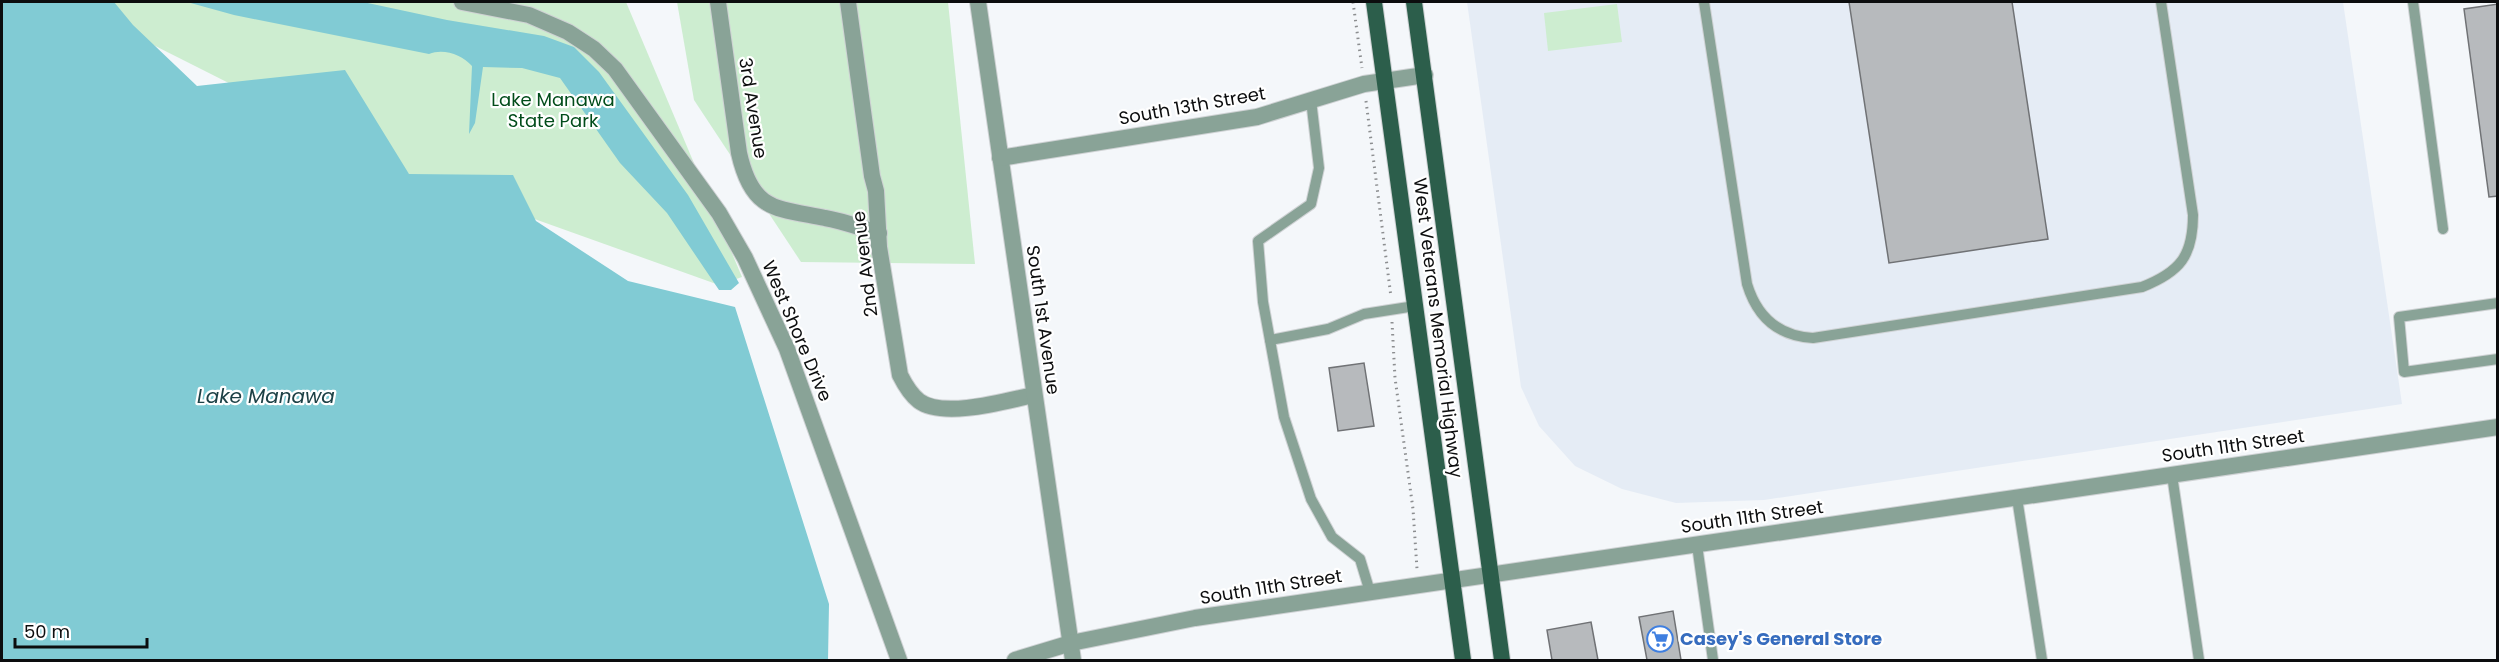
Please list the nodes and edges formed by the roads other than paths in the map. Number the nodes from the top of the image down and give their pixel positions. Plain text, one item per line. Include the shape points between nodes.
1 (462, 2) edge
2 (718, 2) edge
3 (848, 2) edge
4 (978, 2) edge
5 (1374, 2) edge
6 (1414, 2) edge
7 (1704, 2) edge
8 (2161, 2) edge
9 (2413, 2) edge
10 (1425, 75) junction
11 (1385, 80) junction
12 (1311, 100) junction
13 (1000, 158) junction
14 (2443, 230) dead end
15 (879, 233) junction
16 (2498, 303) edge
17 (1415, 306) junction
18 (1270, 340) junction
19 (2498, 359) edge
20 (1033, 395) junction
21 (2498, 427) edge
22 (2172, 475) junction
23 (2017, 498) junction
24 (1697, 545) junction
25 (1489, 574) junction
26 (1451, 579) junction
27 (1370, 592) junction
28 (1071, 643) junction
29 (899, 660) edge
30 (1015, 660) edge
31 (1074, 660) edge
32 (1463, 660) edge
33 (1502, 660) edge
34 (1713, 660) edge
35 (2042, 660) edge
36 (2199, 660) edge

1 - 29 street, West Shore Drive via 529,15 568,32 594,49 615,69 713,205 745,258 787,349
2 - 15 street, 3rd Avenue via 739,153 743,172 754,191 780,211 826,218
3 - 15 street, 2nd Avenue
4 - 13 street, South 1st Avenue
5 - 11 main road, West Veterans Memorial Highway
6 - 10 main road, West Veterans Memorial Highway
7 - 8 lane via 1747,284 1753,302 1777,328 1795,337 1813,338 2142,287 2176,270 2193,234 2193,214
9 - 14 lane
10 - 11 street, South 13th Street
10 - 25 main road, West Veterans Memorial Highway
11 - 12 street, South 13th Street
11 - 17 main road, West Veterans Memorial Highway
12 - 13 street, South 13th Street via 1257,117
12 - 18 lane via 1319,168 1311,204 1258,241
13 - 20 street, South 1st Avenue
15 - 20 street, 2nd Avenue via 900,375 908,390 921,402 936,408 999,403
16 - 19 lane via 2399,317 2404,372
17 - 18 lane via 1364,314 1328,329
17 - 26 main road, West Veterans Memorial Highway
18 - 27 lane via 1284,417 1311,499 1332,537 1360,559
20 - 28 street, South 1st Avenue
21 - 22 street, South 11th Street
22 - 23 street, South 11th Street
22 - 36 lane
23 - 24 street, South 11th Street
23 - 35 lane
24 - 25 street, South 11th Street
24 - 34 lane
25 - 26 street, South 11th Street
25 - 33 main road, West Veterans Memorial Highway
26 - 27 street, South 11th Street
26 - 32 main road, West Veterans Memorial Highway
27 - 28 street, South 11th Street via 1195,618
28 - 30 street, South 11th Street
28 - 31 street, South 1st Avenue

